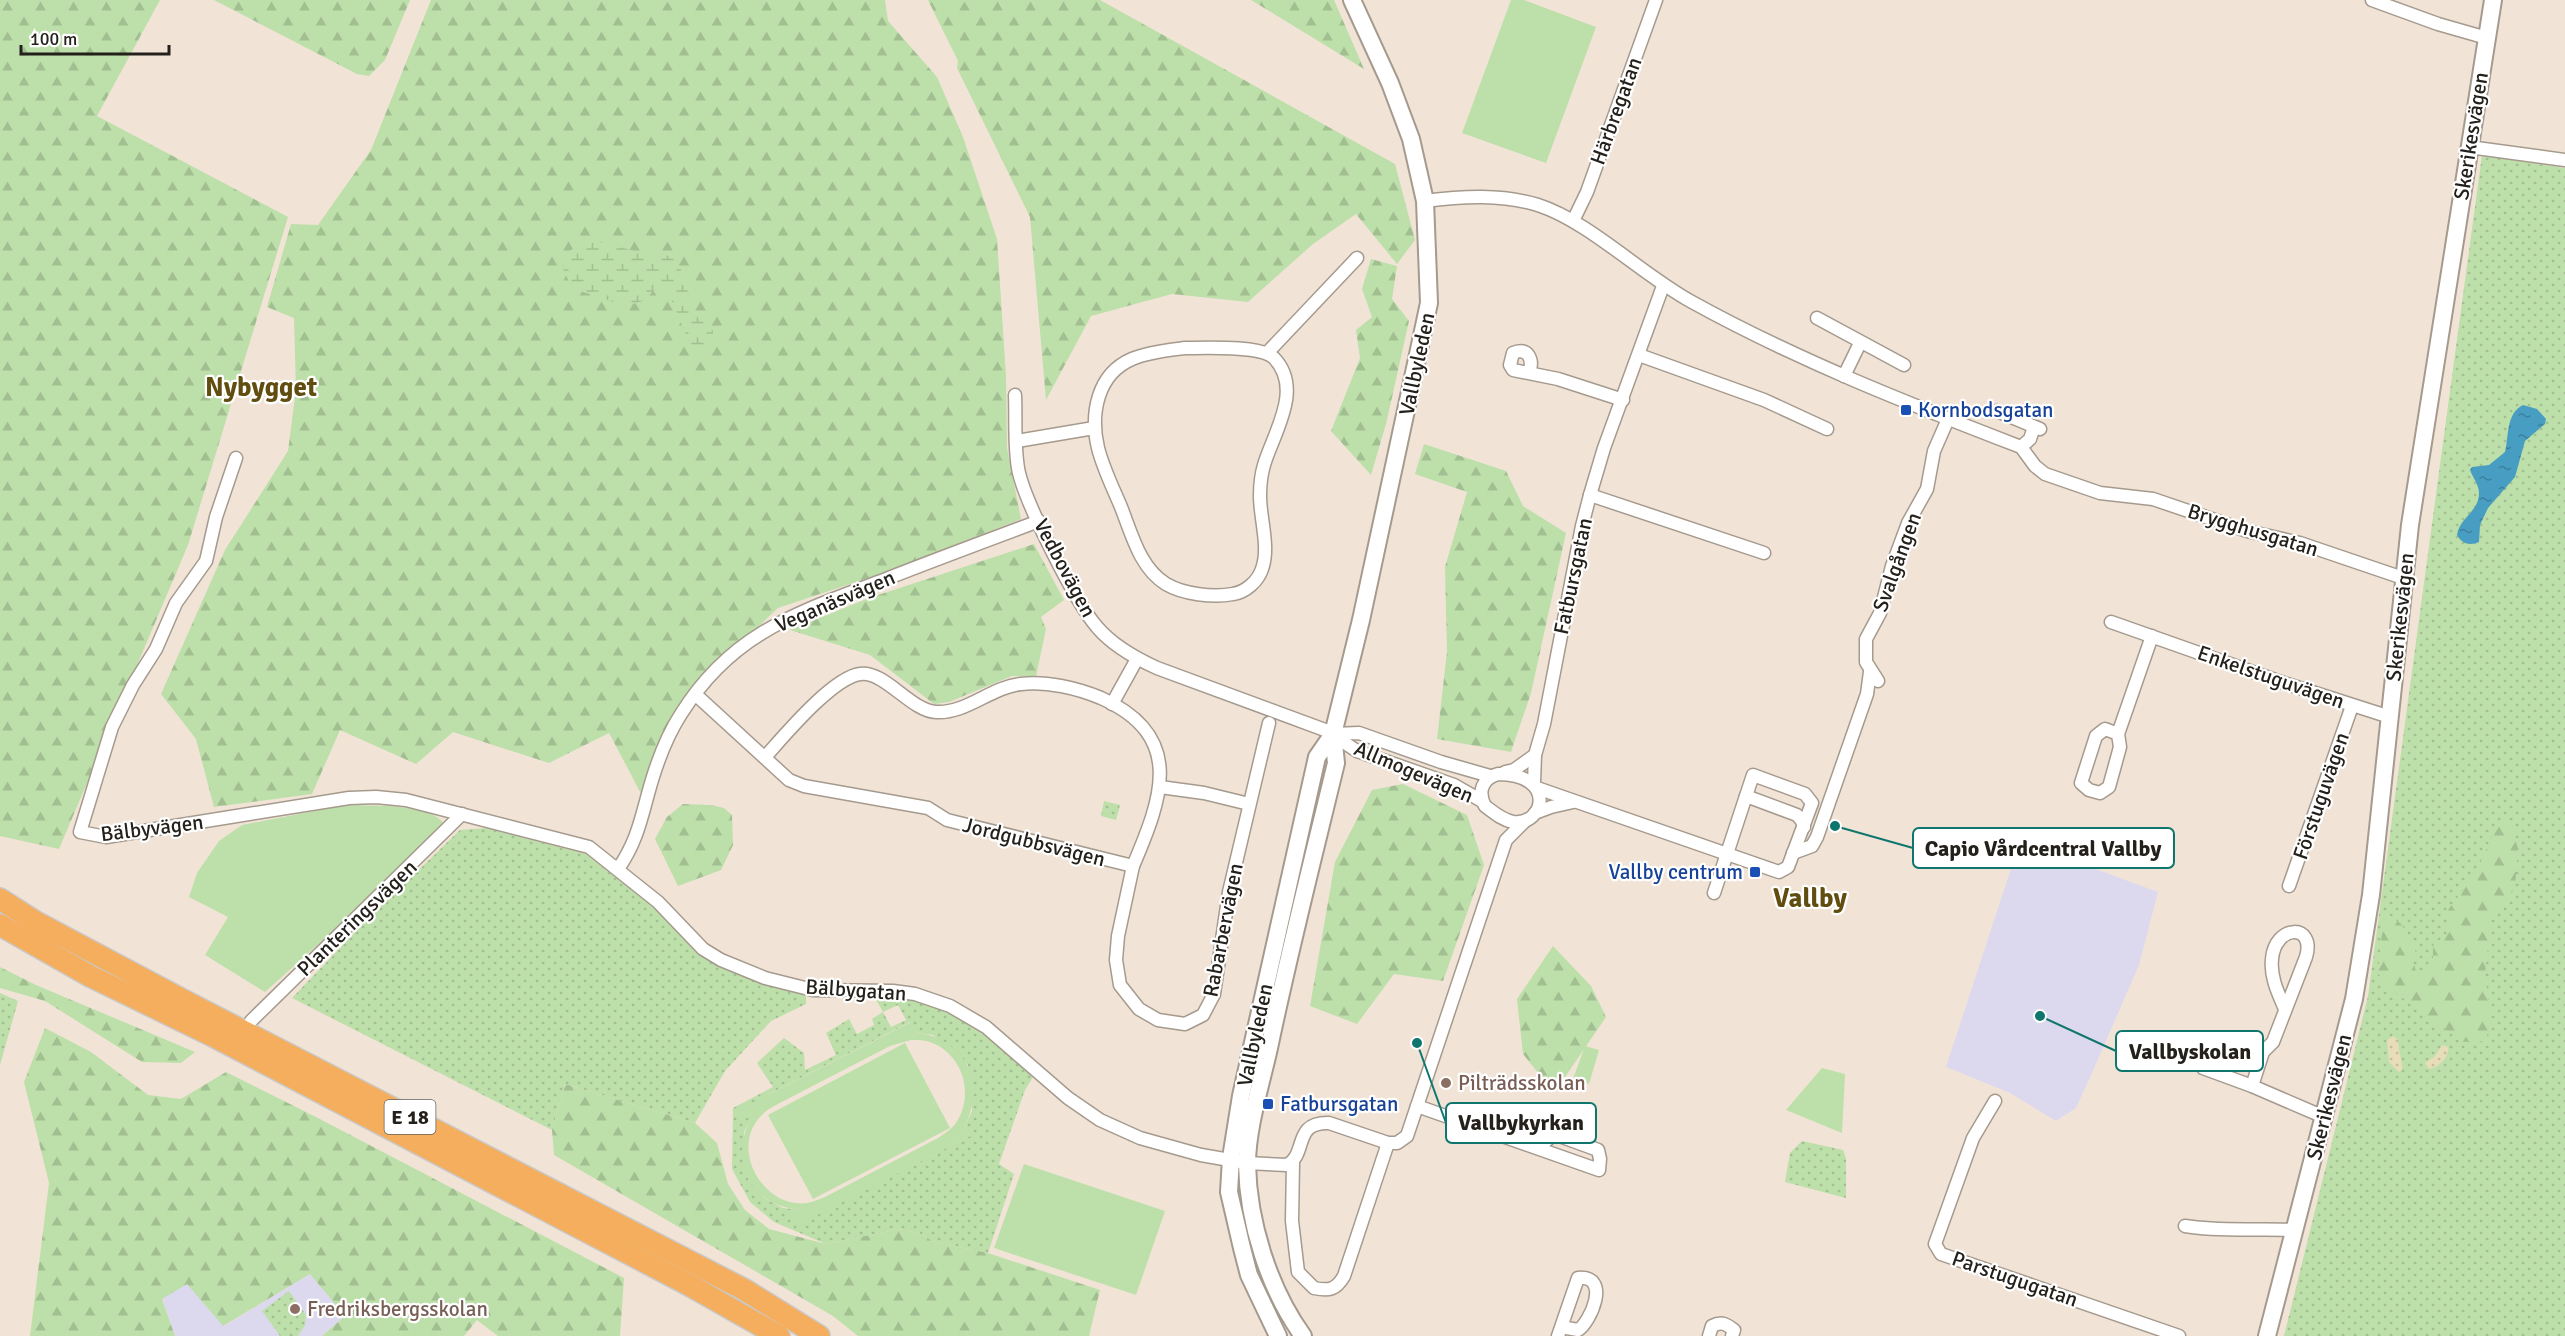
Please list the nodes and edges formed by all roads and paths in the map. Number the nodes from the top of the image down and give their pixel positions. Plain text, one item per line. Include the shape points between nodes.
1 (1352, 0) edge
2 (1656, 0) edge
3 (2372, 0) edge
4 (2493, 0) edge
5 (2487, 38) junction
6 (2565, 146) edge
7 (2469, 147) junction
8 (2563, 160) edge
9 (1425, 201) junction
10 (1573, 221) junction
11 (1357, 258) dead end
12 (1663, 286) junction
13 (1817, 318) dead end
14 (1860, 343) junction
15 (1267, 353) junction
16 (1639, 355) junction
17 (1904, 365) dead end
18 (1529, 373) dead end
19 (1844, 376) junction
20 (1015, 395) dead end
21 (1623, 400) junction
22 (1996, 411) dead end
23 (1948, 418) junction
24 (1094, 428) junction
25 (1827, 429) dead end
26 (1017, 441) junction
27 (2021, 447) junction
28 (236, 458) dead end
29 (1590, 495) junction
30 (1039, 521) junction
31 (1764, 553) dead end
32 (2403, 578) junction
33 (2111, 622) dead end
34 (2152, 636) junction
35 (1137, 659) junction
36 (695, 694) junction
37 (1112, 704) junction
38 (2352, 706) junction
39 (2390, 717) junction
40 (1269, 723) dead end
41 (1334, 734) junction
42 (2118, 734) junction
43 (1535, 755) junction
44 (765, 757) junction
45 (1494, 775) junction
46 (1536, 786) junction
47 (1160, 787) junction
48 (1746, 796) junction
49 (1482, 801) junction
50 (1574, 802) junction
51 (1249, 804) junction
52 (1494, 813) junction
53 (462, 814) junction
54 (1530, 817) junction
55 (1804, 827) junction
56 (1506, 840) junction
57 (589, 847) joint
58 (1726, 854) junction
59 (1793, 854) junction
60 (1133, 866) junction
61 (618, 868) junction
62 (2289, 886) dead end
63 (1714, 894) dead end
64 (0, 899) edge
65 (0, 925) edge
66 (2285, 1010) junction
67 (251, 1021) dead end
68 (2203, 1068) dead end
69 (2252, 1086) junction
70 (1995, 1101) dead end
71 (1417, 1106) junction
72 (2324, 1117) junction
73 (1388, 1143) junction
74 (1538, 1148) junction
75 (1239, 1161) junction
76 (1293, 1162) junction
77 (2185, 1226) dead end
78 (2296, 1230) junction
79 (779, 1336) edge
80 (819, 1336) edge
81 (1278, 1336) edge
82 (1303, 1336) edge
83 (1709, 1336) edge
84 (1732, 1336) edge
85 (2179, 1336) edge
86 (2267, 1336) edge

1 - 9 main road, Vallbyleden via 1404,117
2 - 10 street, Härbregatan
3 - 5 street
4 - 5 main road, Skerikesvägen
5 - 7 main road, Skerikesvägen
6 - 8 street
7 - 8 street
7 - 32 main road, Skerikesvägen
9 - 10 street via 1475,197 1517,200
9 - 41 main road, Vallbyleden via 1430,303
10 - 12 street
11 - 15 street
12 - 16 street, Fatbursgatan
12 - 19 street
13 - 14 street
14 - 17 street
14 - 19 street
15 - 24 street via 1185,348 1133,358 1119,366 1102,386
15 - 24 street via 1274,357 1284,376 1285,409 1261,481 1265,560 1261,573 1243,591 1216,596 1185,591 1154,574 1132,537 1098,449
16 - 21 street, Fatbursgatan
16 - 25 street via 1764,400
18 - 21 street
19 - 23 street
20 - 26 street, Vedbovägen
21 - 29 street, Fatbursgatan
22 - 27 street via 2037,428
23 - 27 street
23 - 59 street, Svalgången via 1934,451 1927,489 1908,523 1880,613 1866,639 1864,651 1874,677 1817,837 1812,846
24 - 26 street
26 - 30 street, Vedbovägen via 1018,469
27 - 32 street, Brygghusgatan via 2045,474 2100,492 2153,499
28 - 53 street, Bälbyvägen via 206,561 176,603 156,649 112,727 80,832 106,837 360,797 406,800
29 - 31 street
29 - 43 street, Fatbursgatan
30 - 35 street, Vedbovägen via 1085,612 1106,637
30 - 36 street, Veganäsvägen via 785,619 736,650
32 - 39 main road, Skerikesvägen
33 - 34 street, Enkelstuguvägen
34 - 38 street, Enkelstuguvägen
34 - 42 street
35 - 37 street
35 - 41 street, Vedbovägen
36 - 44 street, Jordgubbsvägen
36 - 61 street, Veganäsvägen via 670,732 631,851
37 - 44 street, Jordgubbsvägen via 1083,691 1020,684 948,712 932,712 877,678 861,674 840,684 812,707
37 - 47 street, Jordgubbsvägen via 1145,729 1158,754
38 - 39 street, Enkelstuguvägen
38 - 62 street, Förstuguvägen
39 - 72 main road, Skerikesvägen via 2364,947
40 - 51 street, Rabarbervägen
41 - 45 street, Allmogevägen via 1359,733 1450,765
41 - 49 street, Allmogevägen via 1357,751 1444,781
41 - 75 main road, Vallbyleden via 1317,757 1241,1096
42 - 42 street via 2120,747 2109,787 2100,793 2089,790 2081,783 2096,736 2105,729
43 - 45 street via 1514,770
43 - 46 street, Fatbursgatan
44 - 60 street, Jordgubbsvägen via 789,780 804,786 928,808 947,820
45 - 46 street via 1517,775
45 - 49 street via 1483,784
46 - 50 street
46 - 54 street via 1540,799
47 - 51 street
47 - 60 street, Jordgubbsvägen
48 - 55 street via 1797,815
48 - 55 street via 1753,776 1805,794 1812,803
48 - 58 street
49 - 52 street
50 - 54 street
50 - 58 street
51 - 60 street, Rabarbervägen via 1229,892 1214,994 1203,1015 1185,1024 1158,1020 1139,1009 1120,986 1118,936
52 - 54 street via 1512,821
52 - 56 street
53 - 57 street, Bälbyvägen
53 - 67 street, Planteringsvägen
54 - 56 street
55 - 59 street
56 - 71 street
57 - 61 street, Bälbygatan
58 - 59 street, Svalgången via 1779,872 1788,867
58 - 63 street
61 - 75 street, Bälbygatan via 703,949 721,960 765,978 813,990 893,991 933,999 986,1027 1062,1093 1100,1120 1168,1147
64 - 80 highway, E 18 via 181,999 745,1290
65 - 79 highway, E 18 via 90,976 213,1036 691,1286
66 - 66 street via 2308,948 2305,938 2295,931 2281,936 2272,957 2273,977
66 - 69 street via 2272,1042 2263,1052
68 - 69 street
69 - 72 street
70 - 85 street, Parstugugatan via 1973,1138 1935,1244 1937,1249 1941,1254
71 - 73 street via 1407,1136 1397,1143
71 - 74 street
72 - 78 main road, Skerikesvägen
73 - 76 street via 1322,1122 1305,1132
73 - 76 street via 1344,1276 1333,1289 1314,1288 1298,1272 1292,1221
74 - 74 street via 1587,1166 1599,1170 1598,1150 1586,1143 1554,1134
75 - 76 street via 1287,1165
75 - 81 main road, Vallbyleden via 1229,1192 1249,1275
75 - 82 main road, Vallbyleden via 1264,1256 1283,1304
77 - 78 street via 2216,1231
78 - 86 main road, Skerikesvägen
83 - 84 street via 1712,1326 1719,1323 1734,1330

